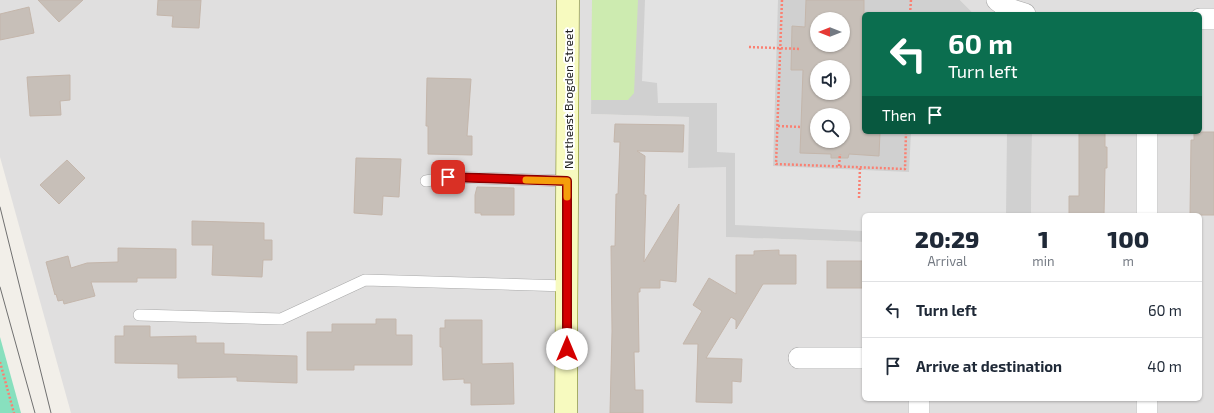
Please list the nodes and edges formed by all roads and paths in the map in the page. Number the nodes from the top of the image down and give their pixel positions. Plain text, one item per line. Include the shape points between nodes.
1 (568, 0) edge
2 (782, 0) edge
3 (911, 0) edge
4 (997, 0) edge
5 (910, 12) edge
6 (1019, 12) edge
7 (1202, 19) edge
8 (1214, 19) edge
9 (749, 47) dead end
10 (780, 48) junction
11 (801, 49) dead end
12 (778, 126) junction
13 (801, 127) dead end
14 (906, 134) edge
15 (1147, 134) edge
16 (840, 154) dead end
17 (839, 166) junction
18 (860, 167) junction
19 (426, 180) dead end
20 (567, 181) junction
21 (859, 198) dead end
22 (1147, 213) edge
23 (567, 286) junction
24 (139, 315) dead end
25 (799, 358) dead end
26 (862, 358) edge
27 (0, 362) edge
28 (919, 401) edge
29 (1147, 401) edge
30 (14, 413) edge
31 (566, 413) edge
32 (919, 413) edge
33 (1147, 413) edge

1 - 20 street, Northeast Brogden Street
2 - 10 path
3 - 5 path
4 - 6 street via 1009,9
7 - 8 street
9 - 10 path
10 - 11 path
10 - 12 path
12 - 13 path
12 - 17 path via 776,164
14 - 18 path via 905,169
15 - 22 street
16 - 17 path
17 - 18 path
18 - 21 path
19 - 20 lane via 448,177
20 - 23 street, Northeast Brogden Street
23 - 24 lane via 364,280 281,319
23 - 31 street, Northeast Brogden Street
25 - 26 street
27 - 30 path
28 - 32 street
29 - 33 street

